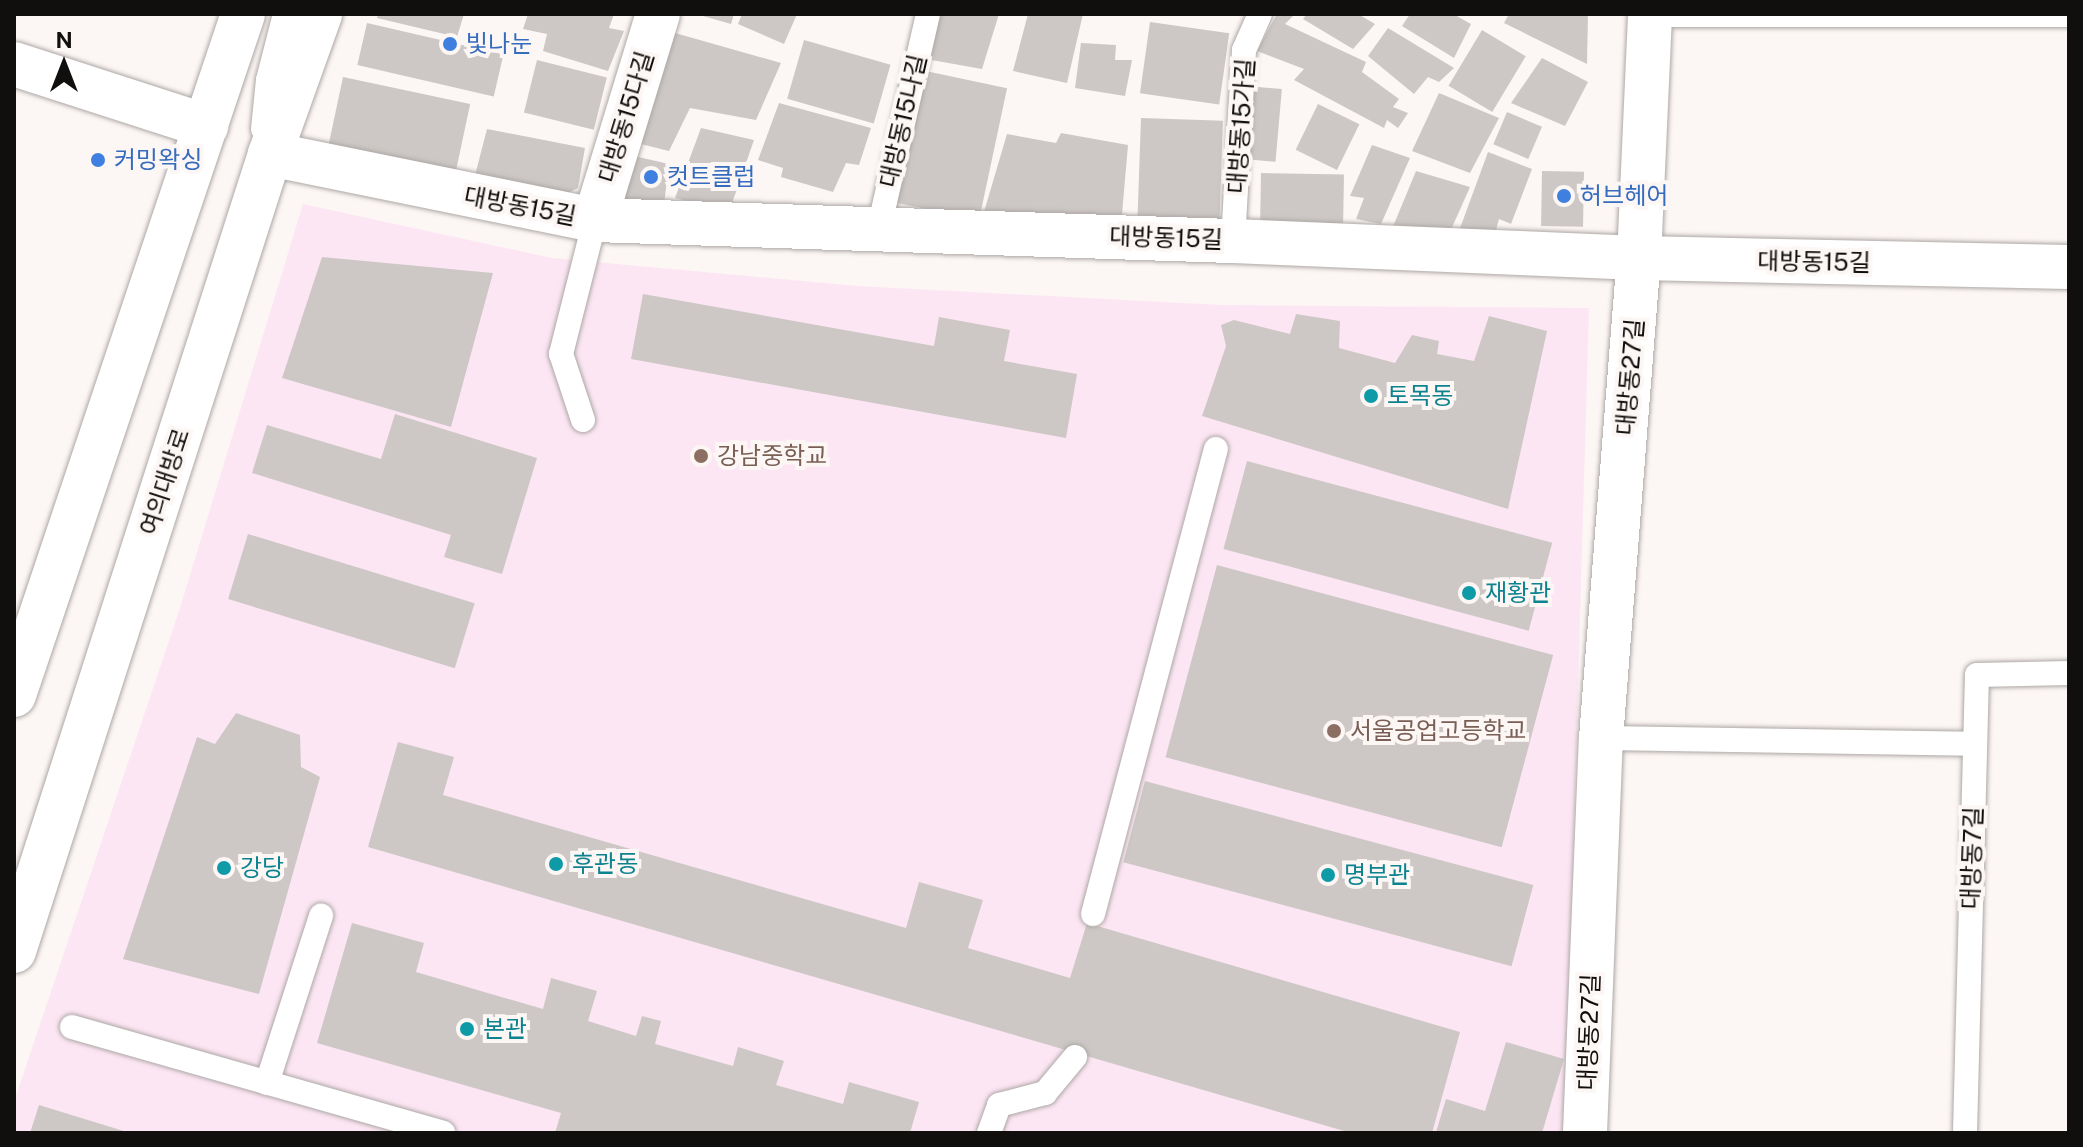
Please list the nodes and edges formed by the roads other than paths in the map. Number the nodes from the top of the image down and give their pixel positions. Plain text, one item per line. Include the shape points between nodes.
1 (243, 14) edge
2 (285, 14) edge
3 (320, 14) edge
4 (658, 14) edge
5 (928, 14) edge
6 (1260, 14) edge
7 (1650, 14) edge
8 (2069, 15) edge
9 (14, 64) edge
10 (206, 126) junction
11 (270, 154) junction
12 (255, 203) junction
13 (595, 220) junction
14 (879, 228) junction
15 (1233, 241) junction
16 (1639, 258) junction
17 (2069, 267) edge
18 (583, 420) dead end
19 (1216, 449) dead end
20 (2069, 673) edge
21 (14, 695) edge
22 (1601, 738) junction
23 (1975, 744) junction
24 (1093, 914) dead end
25 (321, 916) dead end
26 (14, 951) edge
27 (72, 1027) dead end
28 (1075, 1057) dead end
29 (267, 1083) junction
30 (443, 1133) edge
31 (989, 1133) edge
32 (1585, 1133) edge
33 (1965, 1133) edge

1 - 10 street
2 - 12 lane via 268,80
3 - 11 street, 여의대방로
4 - 13 street, 대방동15다길
5 - 14 lane, 대방동15나길
6 - 15 lane, 대방동15가길 via 1244,50
7 - 8 lane
7 - 16 street, 대방동27길
9 - 10 street
10 - 21 street
11 - 12 street, 여의대방로
11 - 13 street, 대방동15길
12 - 26 street, 여의대방로
13 - 14 street, 대방동15길
13 - 18 lane via 561,354
14 - 15 street, 대방동15길
15 - 16 street, 대방동15길
16 - 17 street, 대방동15길
16 - 22 street, 대방동27길
19 - 24 lane
20 - 23 lane, 대방동7길 via 1977,675
22 - 23 lane
22 - 32 street, 대방동27길
23 - 33 lane, 대방동7길
25 - 29 lane
27 - 29 lane
28 - 31 lane via 1045,1093 999,1105
29 - 30 lane

